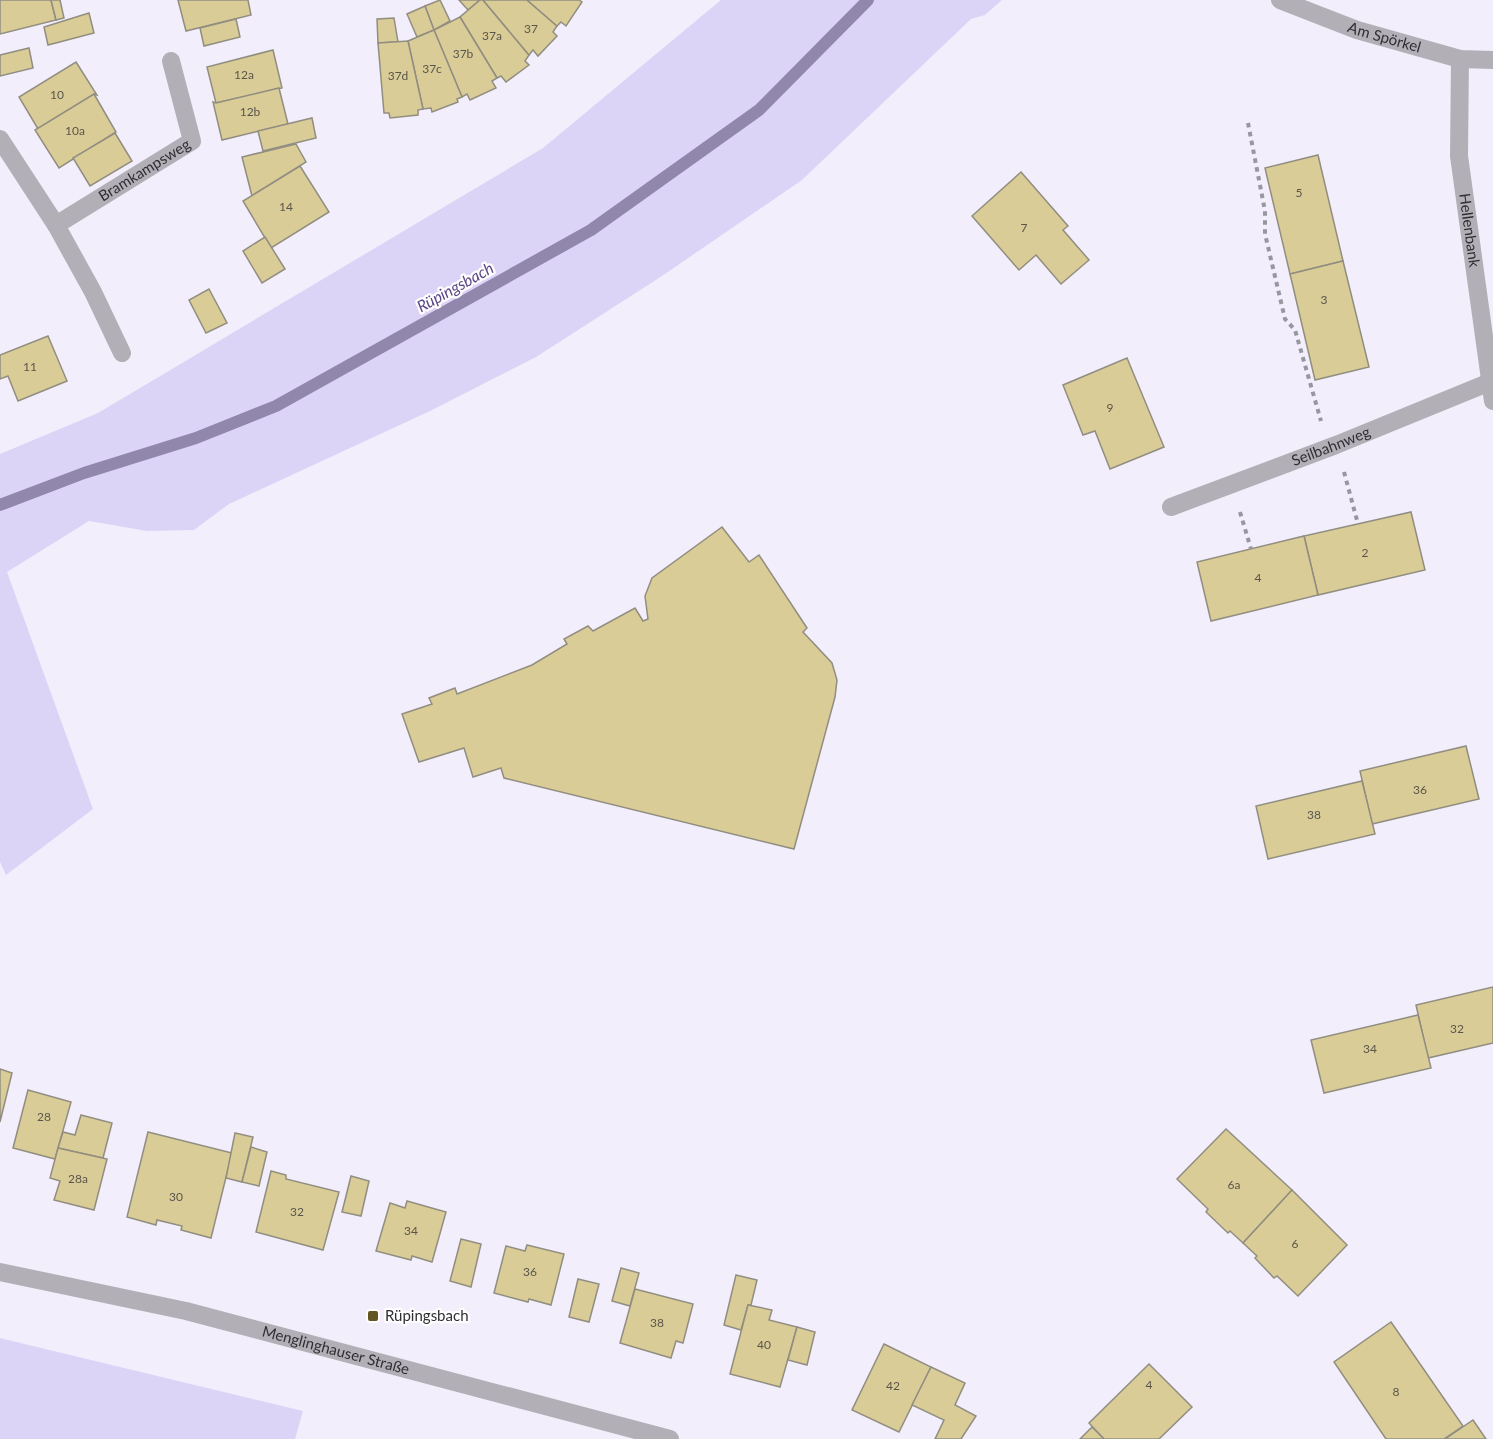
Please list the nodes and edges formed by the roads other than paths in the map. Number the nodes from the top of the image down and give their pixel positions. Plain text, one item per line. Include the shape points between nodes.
1 (1280, 0) edge
2 (1460, 59) junction
3 (1493, 60) edge
4 (171, 61) dead end
5 (0, 139) edge
6 (56, 225) junction
7 (122, 353) dead end
8 (1490, 382) junction
9 (1493, 401) edge
10 (1171, 507) dead end
11 (0, 1272) edge
12 (670, 1439) edge

1 - 2 street, Am Spörkel via 1357,30
2 - 3 street, Am Spörkel
2 - 8 street, Hellenbank via 1459,156
4 - 6 street, Bramkampsweg via 192,141
5 - 6 street
6 - 7 street
8 - 9 street, Hellenbank
8 - 10 street, Seilbahnweg
11 - 12 street, Menglinghauser Straße via 186,1311

